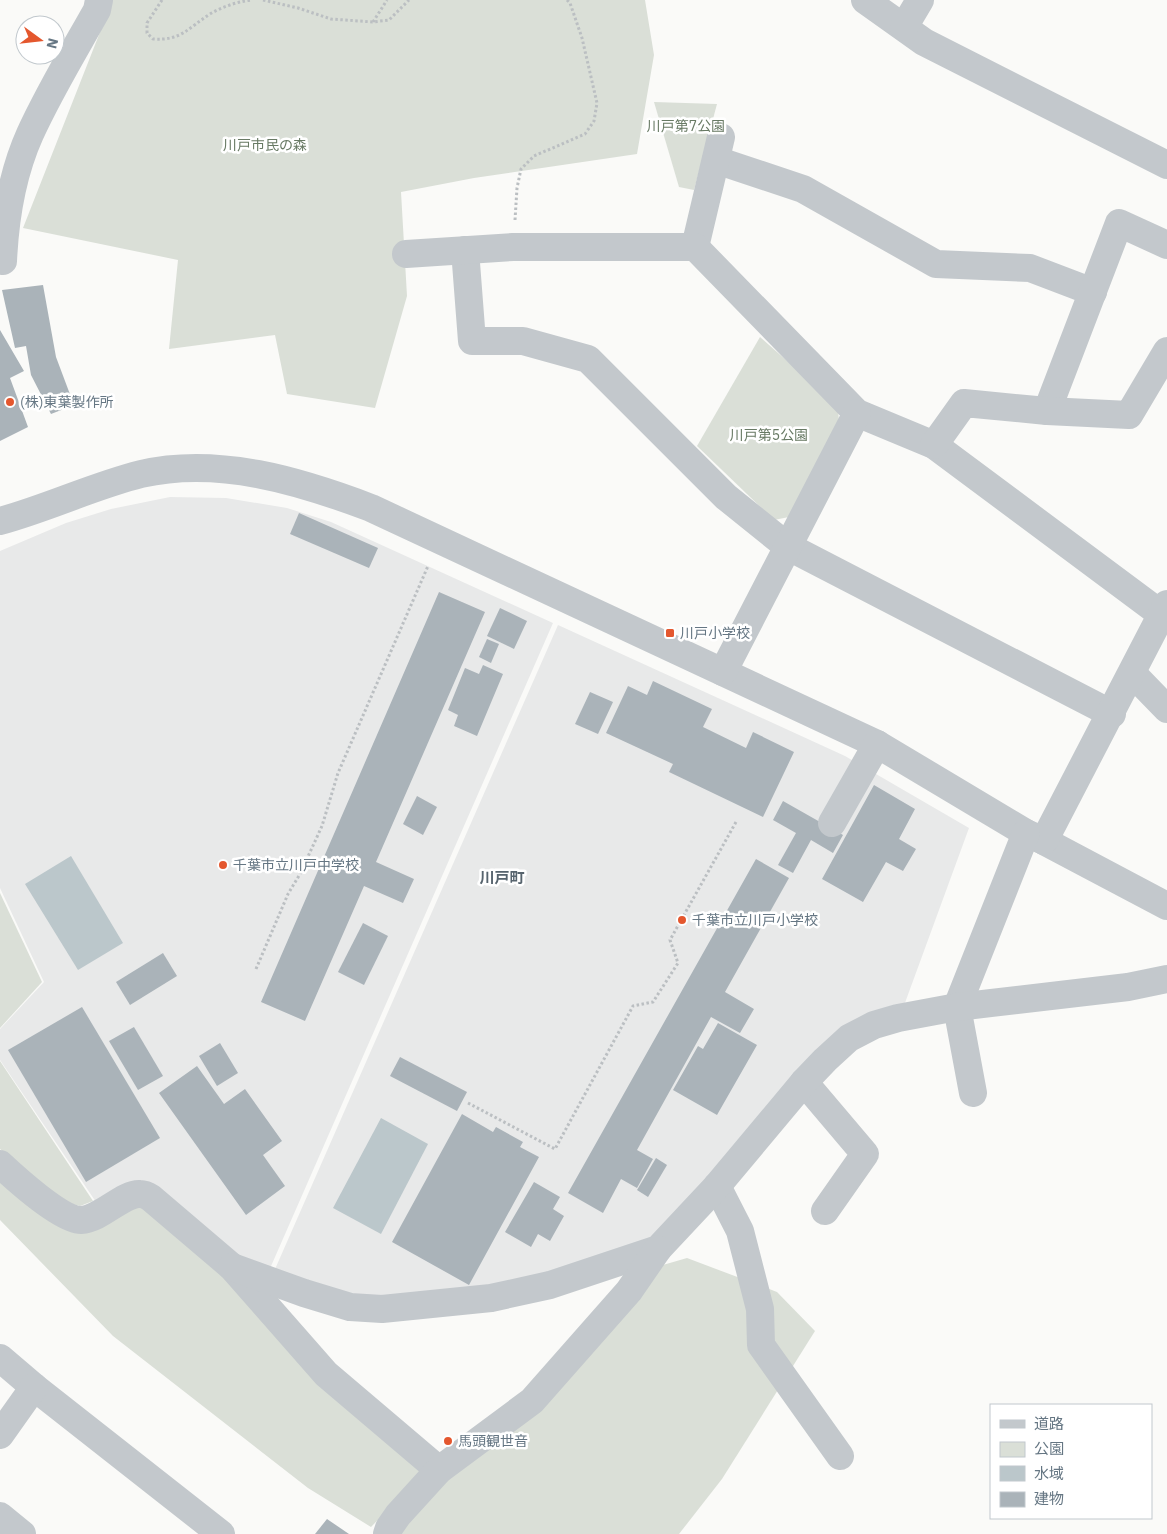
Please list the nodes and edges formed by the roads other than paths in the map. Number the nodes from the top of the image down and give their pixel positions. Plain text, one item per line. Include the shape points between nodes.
1 (99, 0) edge
2 (865, 0) edge
3 (920, 0) edge
4 (904, 27) junction
5 (1167, 164) edge
6 (1167, 245) edge
7 (694, 247) junction
8 (465, 250) junction
9 (406, 254) dead end
10 (3, 261) dead end
11 (1092, 292) junction
12 (1167, 350) edge
13 (1047, 411) junction
14 (857, 413) junction
15 (934, 445) junction
16 (0, 521) edge
17 (787, 546) junction
18 (1165, 613) edge
19 (724, 672) junction
20 (1132, 672) junction
21 (1167, 709) edge
22 (1112, 714) junction
23 (877, 744) junction
24 (832, 823) dead end
25 (1035, 837) junction
26 (1167, 906) edge
27 (1167, 979) edge
28 (957, 1007) junction
29 (804, 1082) junction
30 (973, 1093) dead end
31 (0, 1164) edge
32 (717, 1186) junction
33 (825, 1211) dead end
34 (658, 1249) junction
35 (232, 1267) junction
36 (0, 1358) edge
37 (34, 1387) junction
38 (0, 1435) edge
39 (840, 1456) dead end
40 (439, 1470) junction
41 (0, 1516) edge
42 (22, 1534) edge
43 (221, 1534) edge
44 (387, 1534) edge

1 - 10 street via 97,10 29,135 13,183 5,225
2 - 4 street
3 - 4 street
4 - 5 street via 924,42
6 - 11 street via 1118,223
7 - 8 street via 512,246
7 - 11 street via 718,148 803,189 936,264 1030,268
7 - 14 street
8 - 9 street
8 - 17 street via 472,341 523,341 588,359 726,497
11 - 13 street
12 - 13 street via 1129,415
13 - 15 street via 964,403
14 - 15 street
14 - 17 street
15 - 18 street
16 - 19 street via 108,483 169,469 257,474 323,490 371,508
17 - 19 street
17 - 22 street
18 - 20 street
19 - 23 street
20 - 21 street
20 - 22 street
22 - 25 street
23 - 24 street
23 - 25 street
25 - 26 street
25 - 28 street
27 - 28 street via 1128,987
28 - 29 street via 874,1024 849,1038
28 - 30 street
29 - 32 street
29 - 33 street via 865,1154
31 - 35 street via 32,1193 72,1218 92,1217 133,1195 151,1198
32 - 34 street
32 - 39 street via 740,1231 760,1309 761,1344
34 - 35 street via 550,1285 491,1298 382,1309 350,1308
34 - 40 street via 628,1291 532,1401
35 - 40 street via 326,1374
36 - 37 street
37 - 38 street
37 - 43 street
40 - 44 street via 398,1515
41 - 42 street

